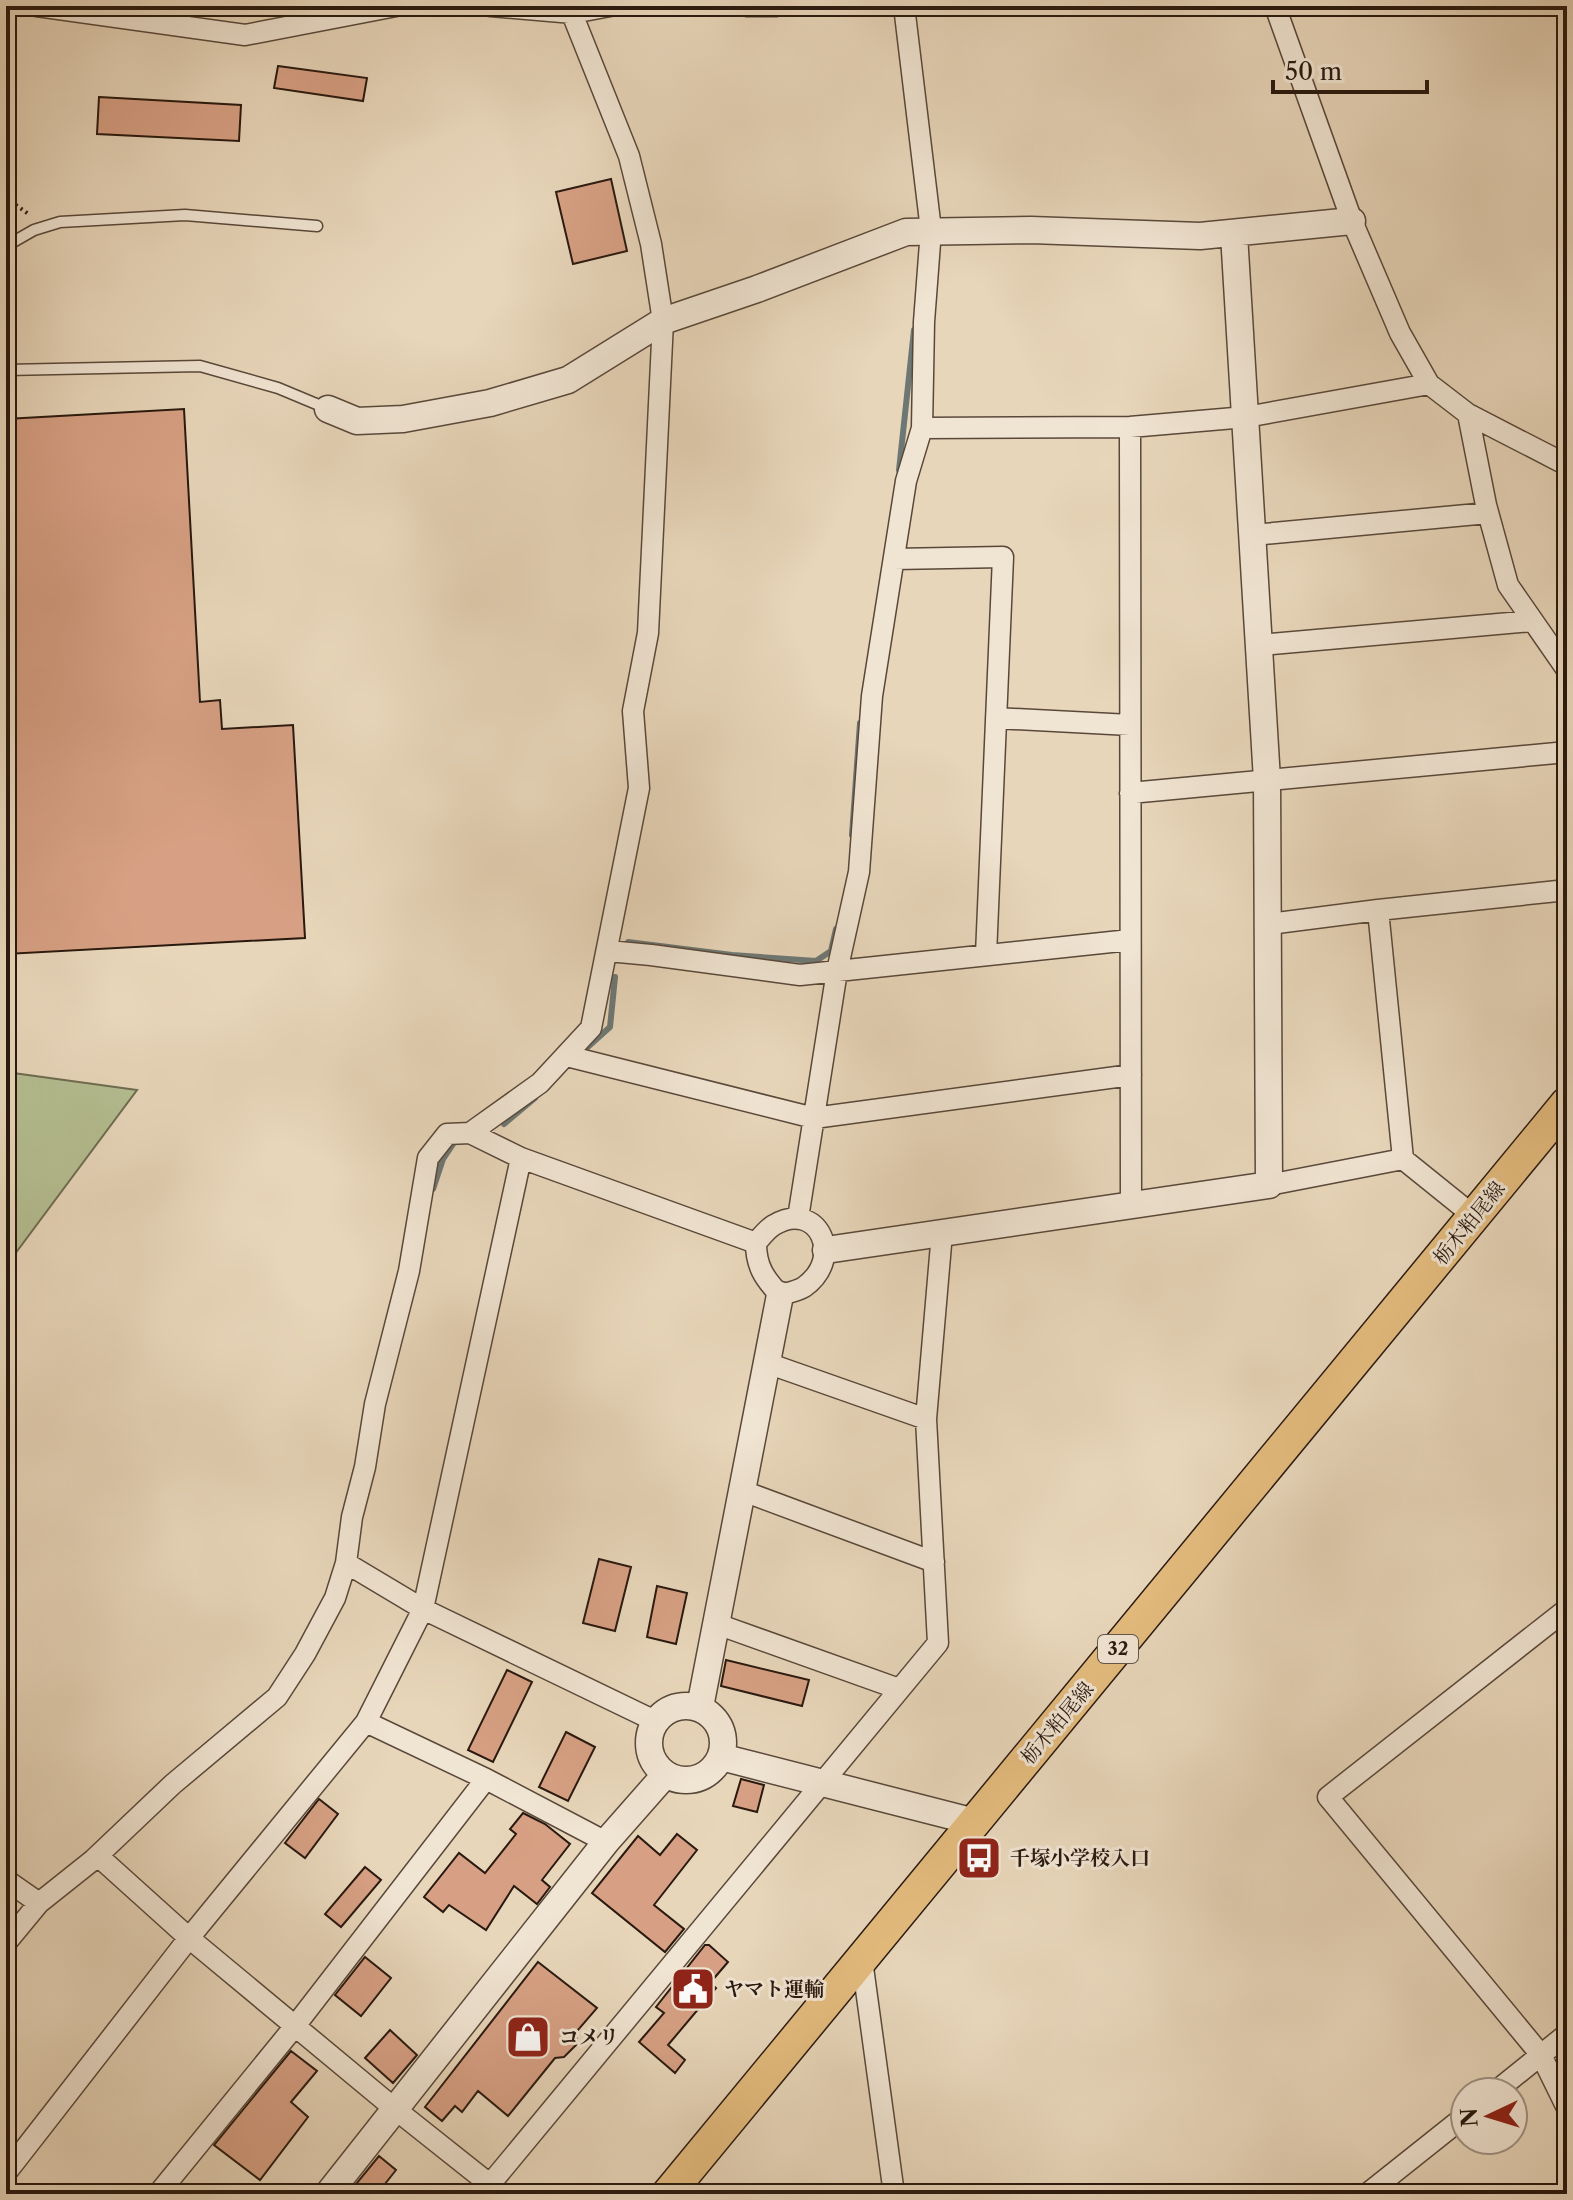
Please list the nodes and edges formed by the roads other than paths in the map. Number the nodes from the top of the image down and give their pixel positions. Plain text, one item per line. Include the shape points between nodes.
1 (37, 6) edge
2 (396, 6) edge
3 (491, 6) edge
4 (610, 6) edge
5 (748, 6) edge
6 (775, 6) edge
7 (904, 6) edge
8 (1275, 6) edge
9 (571, 10) edge
10 (1352, 221) junction
11 (317, 226) dead end
12 (931, 230) junction
13 (1234, 234) junction
14 (6, 246) edge
15 (663, 321) junction
16 (6, 370) edge
17 (1429, 384) junction
18 (328, 409) joint
19 (1468, 414) junction
20 (1246, 417) junction
21 (1130, 427) junction
22 (922, 428) junction
23 (1567, 465) edge
24 (1488, 513) junction
25 (1253, 535) junction
26 (894, 559) junction
27 (1531, 621) junction
28 (1260, 645) junction
29 (1567, 670) edge
30 (996, 718) junction
31 (1130, 725) junction
32 (1567, 752) edge
33 (1267, 780) junction
34 (1130, 793) junction
35 (1567, 890) edge
36 (1378, 910) junction
37 (1269, 924) junction
38 (1130, 940) junction
39 (608, 951) junction
40 (986, 955) junction
41 (837, 971) junction
42 (567, 1056) junction
43 (1131, 1075) junction
44 (1567, 1103) edge
45 (814, 1118) junction
46 (470, 1133) junction
47 (521, 1158) junction
48 (1403, 1159) junction
49 (1269, 1185) junction
50 (1131, 1205) junction
51 (1475, 1217) junction
52 (798, 1218) junction
53 (942, 1233) junction
54 (756, 1243) junction
55 (826, 1250) junction
56 (780, 1295) junction
57 (767, 1363) junction
58 (926, 1419) junction
59 (743, 1491) junction
60 (934, 1562) junction
61 (346, 1563) junction
62 (423, 1609) junction
63 (1567, 1609) edge
64 (717, 1624) junction
65 (899, 1689) junction
66 (700, 1707) junction
67 (655, 1721) junction
68 (366, 1722) junction
69 (721, 1757) junction
70 (665, 1775) junction
71 (486, 1779) junction
72 (821, 1782) junction
73 (975, 1822) junction
74 (606, 1842) junction
75 (98, 1856) junction
76 (6, 1880) edge
77 (39, 1903) junction
78 (189, 1938) junction
79 (6, 1943) edge
80 (862, 1960) junction
81 (295, 2026) junction
82 (1567, 2034) edge
83 (1541, 2055) junction
84 (1515, 2076) edge
85 (1567, 2108) edge
86 (395, 2109) junction
87 (1449, 2129) edge
88 (6, 2173) edge
89 (492, 2191) edge
90 (158, 2194) edge
91 (328, 2194) edge
92 (668, 2194) edge
93 (894, 2194) edge
94 (1367, 2194) edge

1 - 2 street via 245,35
3 - 9 street
4 - 9 street
5 - 6 street
7 - 12 street
8 - 10 street
9 - 15 street via 629,156
10 - 13 street
10 - 17 street via 1400,333
11 - 14 lane via 185,215 60,222
12 - 13 street
12 - 15 street via 906,232
12 - 22 street
13 - 20 street
15 - 18 street via 568,380 490,403 403,419 357,421
15 - 39 street via 648,633 633,711 639,788
16 - 18 lane via 200,366
17 - 19 street
17 - 20 street
19 - 23 street
19 - 24 street
20 - 21 street
20 - 25 street
21 - 22 street
21 - 31 street
22 - 26 street via 906,481
24 - 25 street
24 - 27 street via 1508,585
25 - 28 street
26 - 30 street via 1003,557
26 - 41 street via 872,696 859,872
27 - 28 street
27 - 29 street
28 - 33 street
30 - 31 street
30 - 40 street
31 - 34 street
32 - 33 street
33 - 34 street
33 - 37 street
34 - 38 street
35 - 36 street
36 - 37 street
36 - 48 street
37 - 49 street
38 - 40 street
38 - 43 street
39 - 41 street via 800,975
39 - 42 street via 591,1028
40 - 41 street
41 - 45 street
42 - 45 street
42 - 46 street via 540,1083
43 - 45 street
43 - 50 street
44 - 51 main road, 栃木粕尾線 / 32
45 - 52 street
46 - 47 street
46 - 61 street via 447,1134 428,1158
47 - 54 street
47 - 62 street
48 - 49 street
48 - 51 street
49 - 50 street
50 - 53 street
51 - 73 main road, 栃木粕尾線 / 32
52 - 54 street via 771,1226
52 - 55 street via 809,1222
53 - 55 street
53 - 58 street
54 - 56 street via 756,1262
55 - 56 street via 822,1268 803,1288
56 - 57 street
57 - 58 street
57 - 59 street
58 - 60 street
59 - 60 street
59 - 64 street
60 - 65 street via 938,1643
61 - 62 street
61 - 75 street via 335,1598 277,1697 173,1784
62 - 67 street
62 - 68 street
63 - 83 street via 1328,1797
64 - 65 street
64 - 66 street
65 - 72 street
66 - 67 street via 675,1707
66 - 69 street via 720,1728
67 - 70 street via 648,1740 652,1760
68 - 71 street
68 - 78 street
69 - 70 street via 708,1774 687,1781
69 - 72 street
70 - 74 street
71 - 74 street
71 - 81 street
72 - 73 street
72 - 89 street
73 - 80 main road, 栃木粕尾線 / 32
74 - 86 street
75 - 77 street
75 - 78 street
76 - 77 street
77 - 79 street
78 - 81 street
78 - 88 street
80 - 92 main road, 栃木粕尾線 / 32
80 - 93 street
81 - 86 street
81 - 90 street
82 - 83 street
83 - 84 street
83 - 85 street
86 - 89 street
86 - 91 street
87 - 94 street

